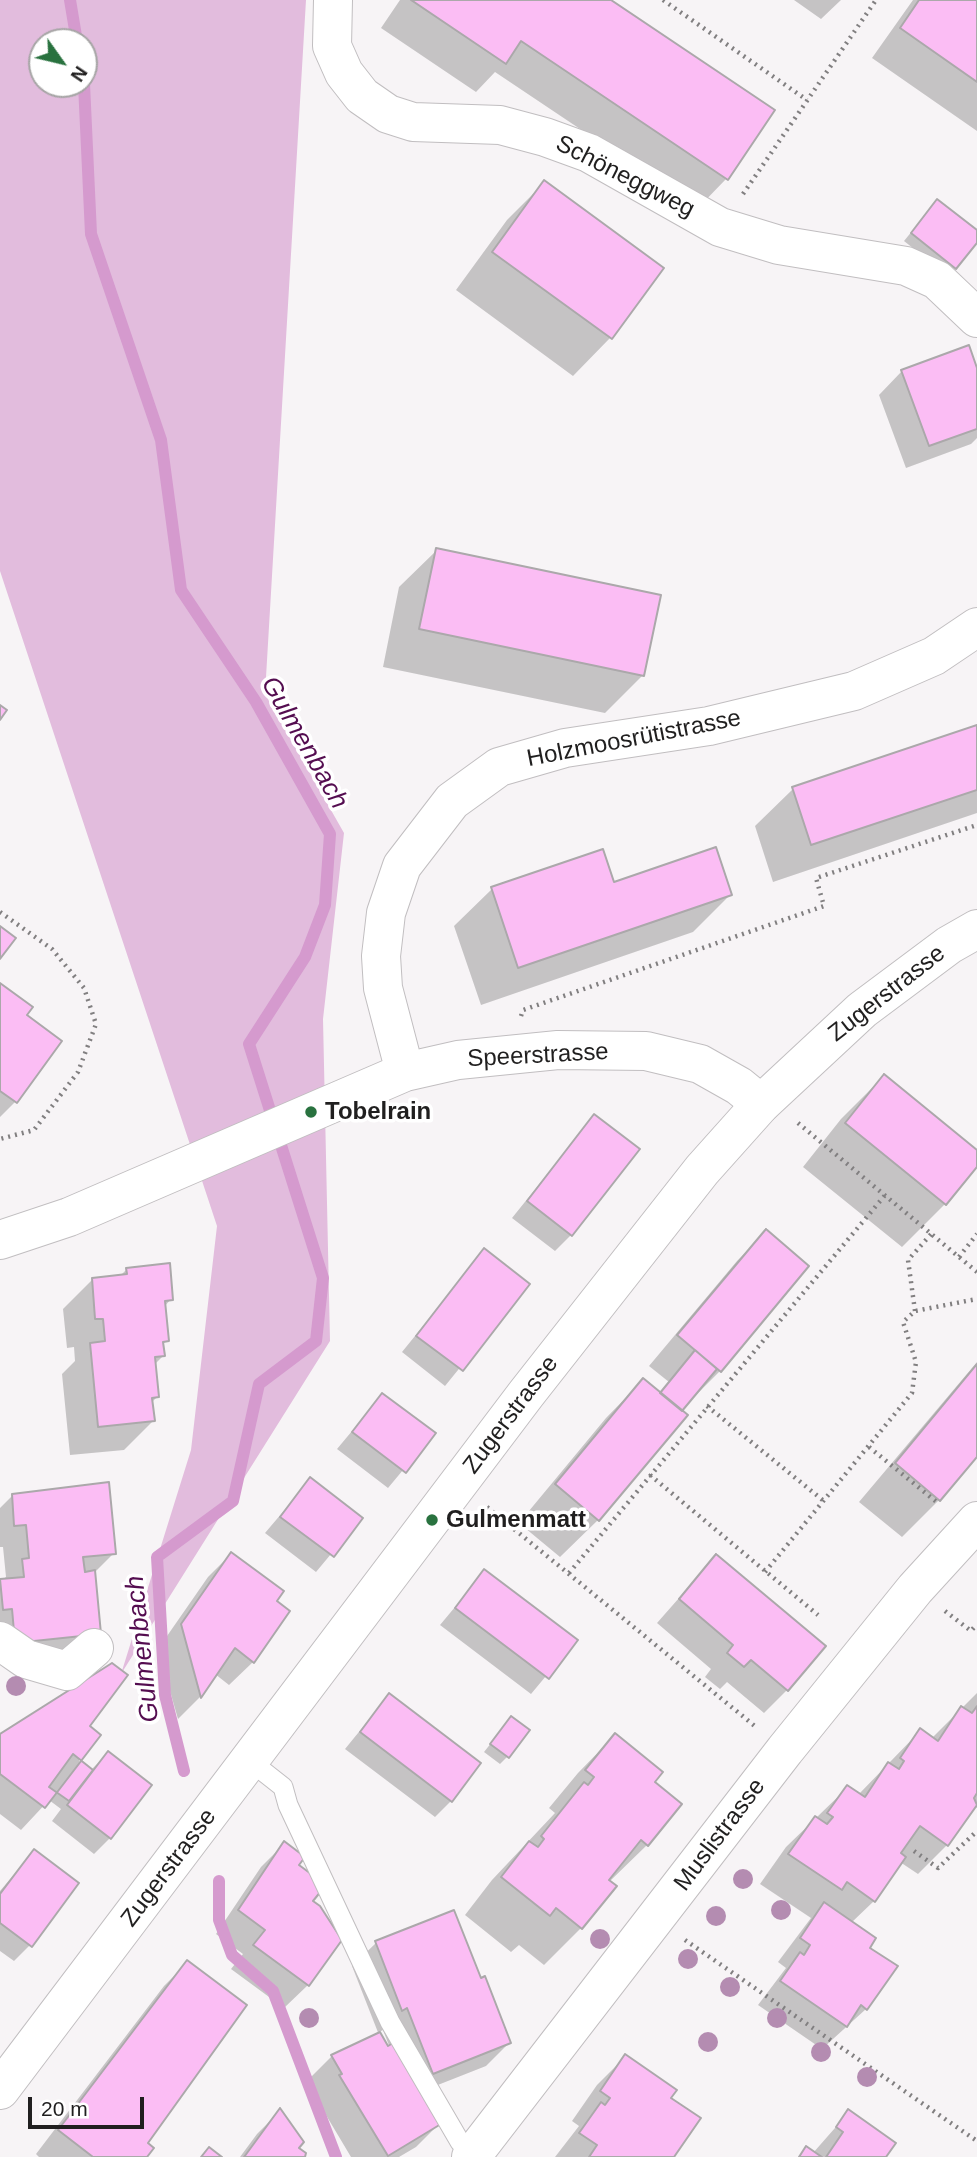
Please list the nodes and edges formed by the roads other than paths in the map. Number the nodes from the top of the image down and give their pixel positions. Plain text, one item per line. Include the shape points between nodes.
1 (333, 0) edge
2 (977, 318) edge
3 (977, 627) edge
4 (977, 929) edge
5 (405, 1072) junction
6 (761, 1104) junction
7 (0, 1240) edge
8 (977, 1521) edge
9 (0, 1641) edge
10 (94, 1648) dead end
11 (250, 1761) junction
12 (0, 2090) edge
13 (473, 2155) edge

1 - 2 street, Schöneggweg via 331,46 344,73 362,96 388,114 412,122 500,125 545,137 589,153 720,227 779,245 906,266 937,280
3 - 5 street, Holzmoosrütistrasse via 934,656 854,691 709,726 565,748 499,767 452,801 402,866 386,913 383,988
4 - 6 street, Zugerstrasse via 862,1010
5 - 6 street, Speerstrasse via 507,1053 646,1051 701,1064
5 - 7 street, Speerstrasse via 69,1217
6 - 11 street, Zugerstrasse via 619,1274
8 - 13 street, Muslistrasse via 872,1642
9 - 10 street via 26,1658 67,1671
11 - 12 street, Zugerstrasse
11 - 13 lane via 282,1787 390,2022 460,2142

